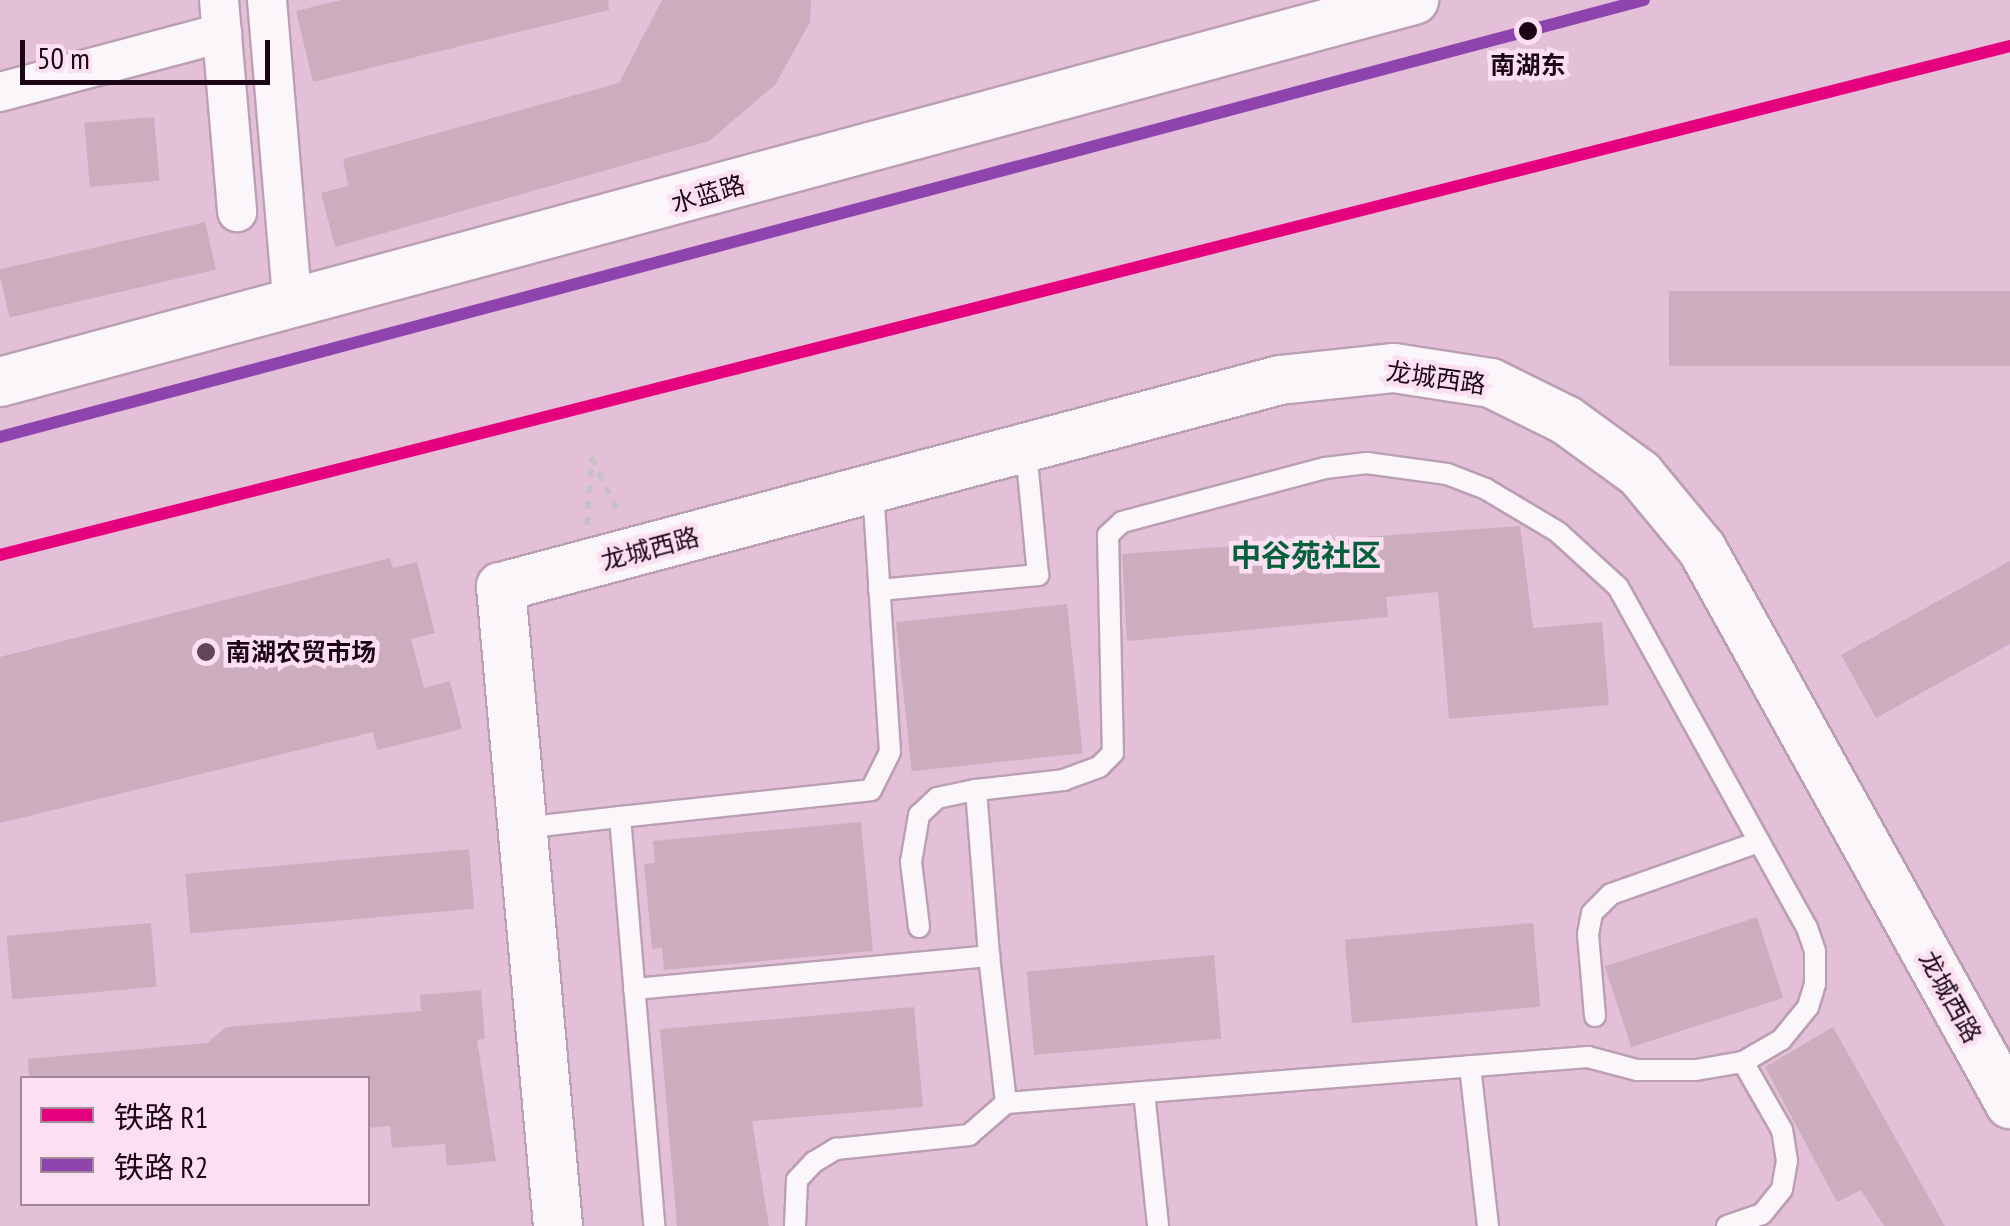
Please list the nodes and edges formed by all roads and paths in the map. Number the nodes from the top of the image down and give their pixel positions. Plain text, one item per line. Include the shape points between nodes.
1 (267, 0) edge
2 (1414, 0) edge
3 (220, 16) edge
4 (0, 92) edge
5 (236, 212) dead end
6 (293, 307) junction
7 (0, 382) edge
8 (1026, 451) junction
9 (873, 490) junction
10 (620, 517) dead end
11 (586, 524) dead end
12 (879, 590) junction
13 (976, 790) junction
14 (620, 817) junction
15 (520, 828) junction
16 (1759, 842) junction
17 (919, 927) dead end
18 (990, 956) junction
19 (634, 989) junction
20 (1595, 1016) dead end
21 (1743, 1062) junction
22 (1470, 1066) junction
23 (1144, 1092) junction
24 (1006, 1103) junction
25 (2010, 1104) edge
26 (558, 1226) edge
27 (654, 1226) edge
28 (795, 1226) edge
29 (1158, 1226) edge
30 (1488, 1226) edge
31 (1727, 1226) edge

1 - 6 street
2 - 6 street, 水蓝路
3 - 4 street
3 - 5 street
6 - 7 street, 水蓝路
8 - 9 street, 龙城西路
8 - 12 lane via 1038,574
8 - 25 street, 龙城西路 via 1280,380 1394,368 1491,383 1566,420 1640,474 1702,548
9 - 12 lane
9 - 15 street, 龙城西路 via 501,587
10 - 11 path via 592,457
12 - 14 lane via 890,752 871,790
13 - 16 lane via 1064,780 1099,767 1114,753 1117,713 1104,562 1108,535 1122,522 1367,463 1447,474 1486,488 1594,561 1618,587
13 - 17 lane via 936,798 919,815 911,838
13 - 18 lane
14 - 15 lane
14 - 19 lane
15 - 26 street
16 - 20 lane via 1611,894 1588,934
16 - 21 lane via 1807,928 1815,984 1808,1007 1781,1040
18 - 19 lane
18 - 24 lane
19 - 27 lane
21 - 22 lane via 1636,1070 1588,1056
21 - 31 lane via 1782,1130 1787,1161 1782,1189 1762,1214
22 - 23 lane
22 - 30 lane
23 - 24 lane
23 - 29 lane
24 - 28 lane via 969,1135 836,1149 797,1180

